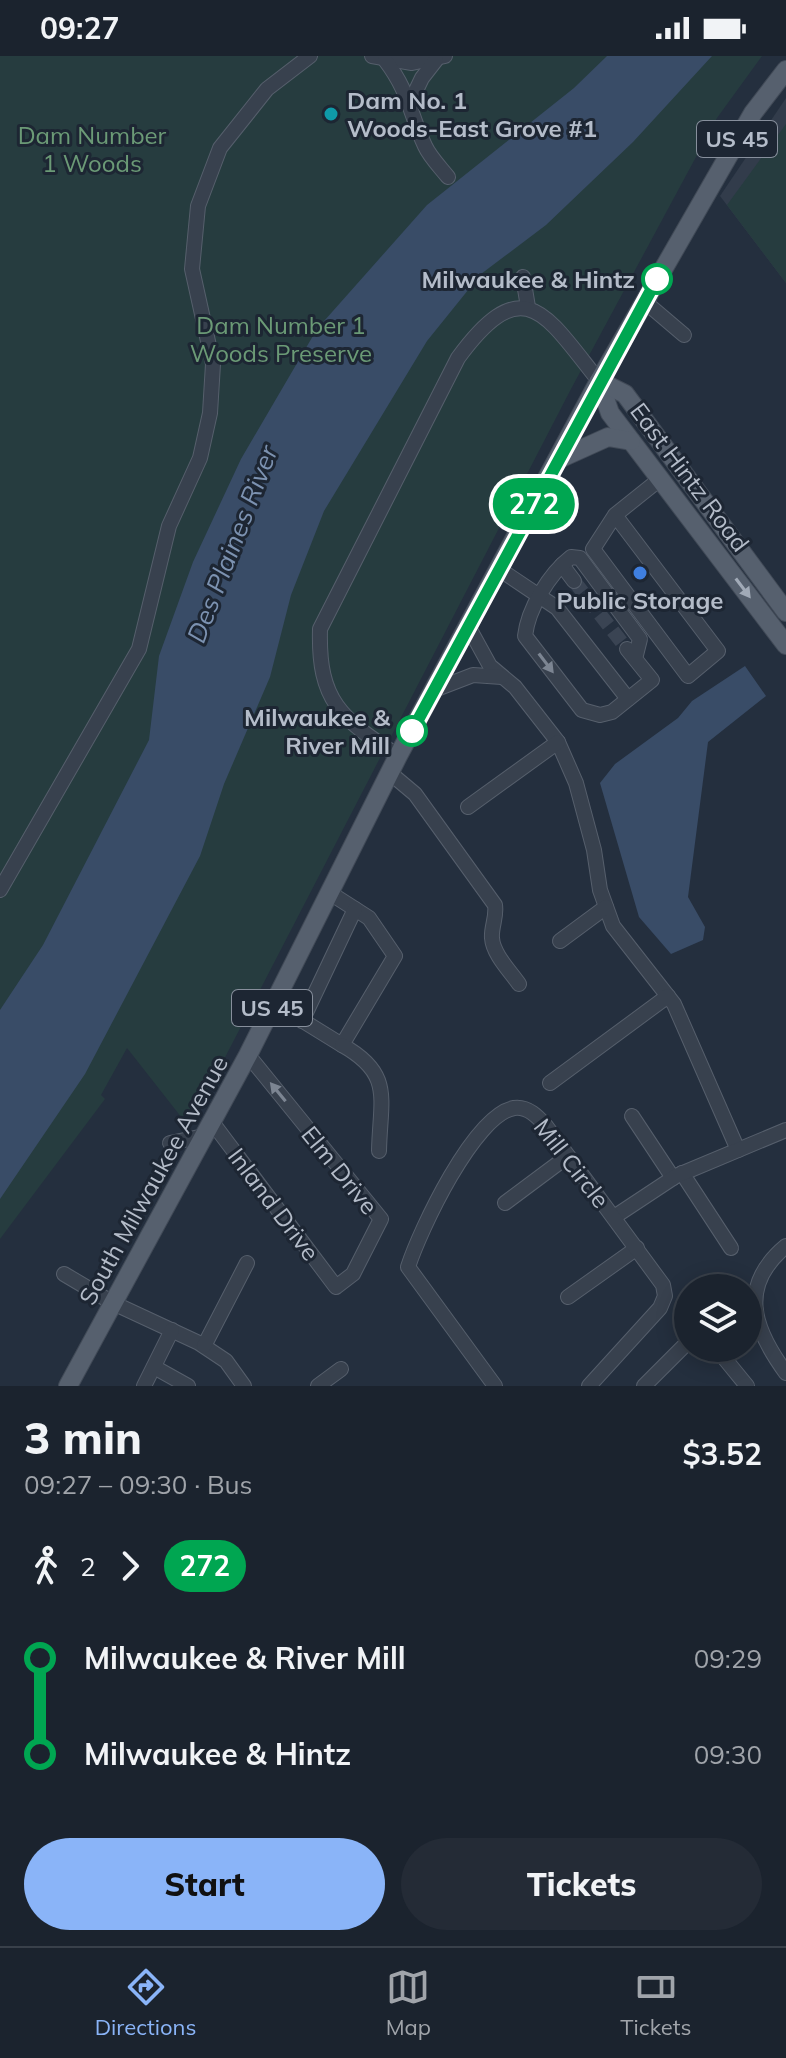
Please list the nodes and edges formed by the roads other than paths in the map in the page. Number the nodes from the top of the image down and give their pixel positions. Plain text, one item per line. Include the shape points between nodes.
1 (310, 56) edge
2 (379, 58) edge
3 (440, 58) edge
4 (786, 70) edge
5 (411, 101) junction
6 (448, 177) dead end
7 (523, 277) dead end
8 (644, 301) junction
9 (528, 307) junction
10 (684, 335) dead end
11 (599, 381) junction
12 (631, 441) junction
13 (557, 460) junction
14 (660, 479) junction
15 (615, 515) junction
16 (562, 565) junction
17 (499, 569) junction
18 (574, 581) tunnel mouth
19 (541, 596) junction
20 (786, 612) edge
21 (468, 626) junction
22 (786, 645) edge
23 (502, 677) junction
24 (434, 690) junction
25 (628, 699) junction
26 (558, 742) junction
27 (394, 764) junction
28 (468, 807) dead end
29 (0, 890) edge
30 (330, 893) junction
31 (606, 907) junction
32 (355, 909) junction
33 (560, 941) dead end
34 (519, 984) dead end
35 (668, 996) junction
36 (274, 1003) junction
37 (302, 1021) junction
38 (342, 1045) junction
39 (248, 1055) junction
40 (550, 1083) dead end
41 (632, 1116) dead end
42 (208, 1129) junction
43 (786, 1130) edge
44 (170, 1143) dead end
45 (738, 1150) junction
46 (379, 1151) dead end
47 (568, 1156) junction
48 (677, 1176) junction
49 (505, 1203) dead end
50 (614, 1217) junction
51 (786, 1246) edge
52 (637, 1248) junction
53 (731, 1248) dead end
54 (247, 1263) dead end
55 (64, 1274) dead end
56 (336, 1287) joint
57 (568, 1297) dead end
58 (113, 1303) junction
59 (172, 1330) junction
60 (204, 1346) junction
61 (674, 1356) edge
62 (727, 1362) edge
63 (154, 1367) junction
64 (341, 1369) dead end
65 (786, 1373) edge
66 (68, 1386) edge
67 (144, 1386) edge
68 (188, 1386) edge
69 (244, 1386) edge
70 (318, 1386) edge
71 (495, 1386) edge
72 (589, 1386) edge
73 (644, 1386) edge
74 (747, 1386) edge

1 - 29 street via 267,89 220,148 198,206 192,269 213,364 200,458 165,539 139,649
2 - 3 street via 412,63
2 - 5 street
3 - 5 street
4 - 8 main road, South Milwaukee Avenue / US 45 via 753,113
5 - 6 street via 427,150
7 - 9 street
8 - 10 street
8 - 11 main road, South Milwaukee Avenue / US 45
9 - 11 street via 547,317
9 - 27 street via 495,316 458,358 320,629 320,670 329,698
11 - 12 main road, East Hintz Road via 610,413
11 - 13 main road, South Milwaukee Avenue / US 45
11 - 20 main road, East Hintz Road via 625,394
12 - 13 main road via 608,437
12 - 14 main road, East Hintz Road
13 - 17 main road, South Milwaukee Avenue / US 45
14 - 15 street
14 -> 22 main road, East Hintz Road
15 - 15 street via 593,549 688,676 718,651
16 - 18 street
16 - 19 street
16 - 25 street via 571,557 580,558 640,639 631,654 652,680
17 - 19 street
17 - 21 main road, South Milwaukee Avenue / US 45
19 - 25 street via 557,608
19 -> 25 street via 527,618 525,636 582,710 600,715
21 - 23 street
21 - 24 main road, South Milwaukee Avenue / US 45
23 - 24 street via 473,675
23 - 26 street
24 - 27 main road, South Milwaukee Avenue / US 45
26 - 28 street
26 - 31 street via 580,796
27 - 30 main road, South Milwaukee Avenue / US 45
27 - 34 street via 495,905 494,947
30 - 32 street
30 - 36 main road, South Milwaukee Avenue / US 45
31 - 33 street
31 - 35 street via 613,926
32 - 37 street
32 - 38 street via 369,918 395,956
35 - 40 street
35 - 45 street via 690,1033
36 - 37 street
36 - 39 main road, South Milwaukee Avenue / US 45
37 - 38 street
38 - 46 street via 372,1066 381,1084
39 - 42 main road, South Milwaukee Avenue / US 45
56 -> 39 street, Elm Drive via 353,1274 381,1219
41 - 48 street
42 - 44 street
42 - 56 street, Inland Drive
42 - 58 main road, South Milwaukee Avenue / US 45
43 - 45 street
45 - 48 street
47 - 49 street
47 - 50 street, Mill Circle
47 - 71 street, Mill Circle via 530,1111 512,1108 501,1115 450,1175 408,1267
48 - 50 street
48 - 53 street
50 - 52 street, Mill Circle
51 - 65 street via 771,1258 756,1287 755,1315 763,1340
52 - 57 street
52 - 72 street, Mill Circle via 659,1277 665,1296
54 - 60 street
55 - 58 street
58 - 59 street
58 - 66 main road, South Milwaukee Avenue / US 45
59 - 60 street
59 - 63 street
60 - 69 street via 226,1361
61 - 73 street
62 - 74 street
63 - 67 street
63 - 68 street
64 - 70 street

